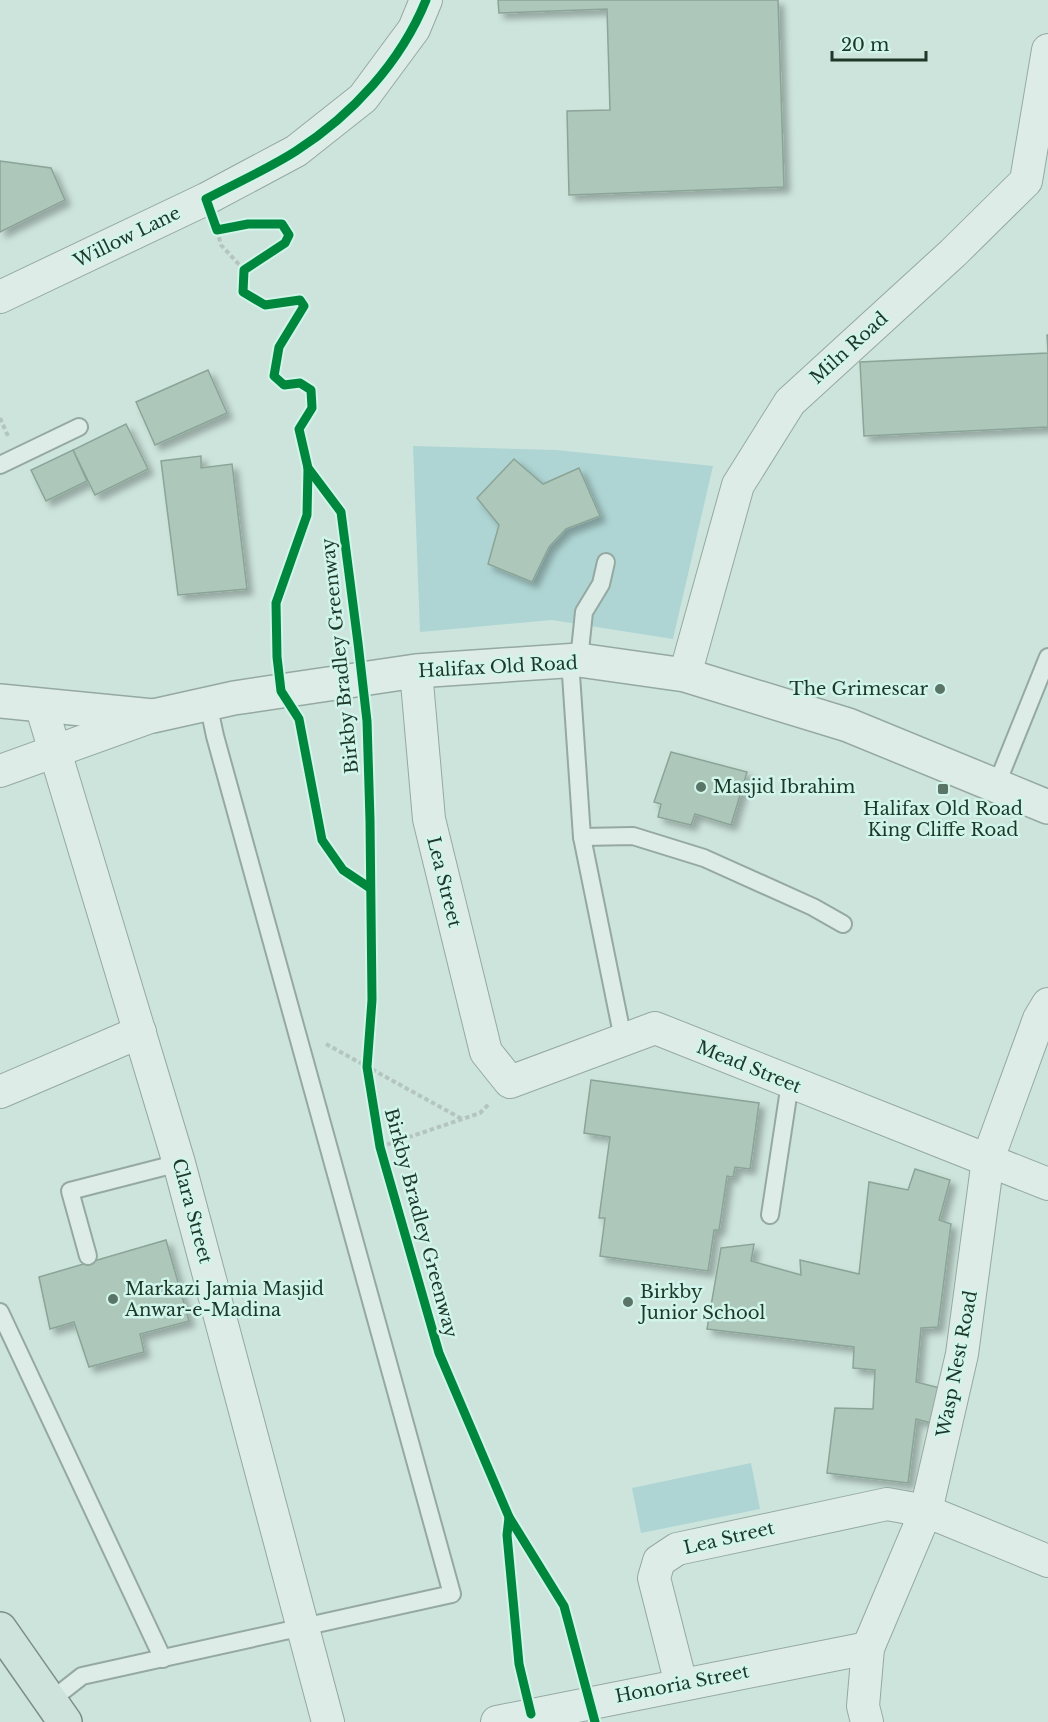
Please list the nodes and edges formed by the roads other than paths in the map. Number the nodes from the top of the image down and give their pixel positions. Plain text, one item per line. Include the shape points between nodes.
1 (426, 0) edge
2 (1048, 50) edge
3 (0, 297) edge
4 (79, 427) dead end
5 (0, 465) edge
6 (606, 562) dead end
7 (1048, 657) edge
8 (575, 660) junction
9 (404, 673) junction
10 (685, 675) junction
11 (0, 701) edge
12 (208, 703) junction
13 (41, 705) junction
14 (153, 716) junction
15 (56, 751) junction
16 (0, 771) edge
17 (996, 786) junction
18 (1048, 807) edge
19 (582, 837) junction
20 (843, 924) dead end
21 (1048, 1004) edge
22 (140, 1032) junction
23 (623, 1039) junction
24 (510, 1082) joint
25 (790, 1083) junction
26 (0, 1092) edge
27 (988, 1159) junction
28 (179, 1163) junction
29 (1048, 1184) edge
30 (770, 1215) dead end
31 (88, 1256) dead end
32 (0, 1312) edge
33 (926, 1511) junction
34 (1048, 1561) edge
35 (303, 1628) junction
36 (5, 1648) edge
37 (868, 1648) junction
38 (163, 1659) junction
39 (681, 1684) junction
40 (58, 1711) edge
41 (555, 1713) edge
42 (328, 1722) edge
43 (497, 1722) edge
44 (867, 1722) edge

1 - 3 street, Willow Lane via 414,28 363,98 296,151 206,199
2 - 10 street, Miln Road via 1026,181 790,402 738,485
4 - 5 lane
6 - 8 lane via 601,584 584,612
7 - 17 lane
8 - 9 street, Halifax Old Road
8 - 10 street, Halifax Old Road
8 - 19 lane
9 - 12 street, Halifax Old Road
9 - 24 street, Lea Street via 429,819 486,1052
10 - 17 street, Halifax Old Road via 848,725
11 - 13 street, Halifax Old Road
12 - 14 street, Halifax Old Road
12 - 35 lane via 452,1594
13 - 14 street, Halifax Old Road
13 - 15 street, Clara Street
14 - 15 street
15 - 16 street
15 - 22 street, Clara Street
17 - 18 street, Halifax Old Road
19 - 20 lane via 633,836 704,858
19 - 23 lane
21 - 27 street, Wasp Nest Road
22 - 26 street
22 - 28 street, Clara Street
23 - 24 street, Mead Street
23 - 25 street, Mead Street via 655,1028
25 - 27 street, Mead Street
25 - 30 lane
27 - 29 street, Mead Street
27 - 33 street, Wasp Nest Road via 962,1354
28 - 31 lane via 70,1191
28 - 35 street, Clara Street
32 - 38 lane
33 - 34 street, Lea Street
33 - 37 street, Wasp Nest Road
33 - 39 street, Lea Street via 887,1504 667,1553 659,1561 654,1578
35 - 38 lane
35 - 42 street, Clara Street
36 - 40 main road
37 - 39 street, Honoria Street
37 - 44 street, Wasp Nest Road via 862,1706
38 - 40 lane via 82,1676
39 - 41 street, Honoria Street
41 - 43 street, Honoria Street

